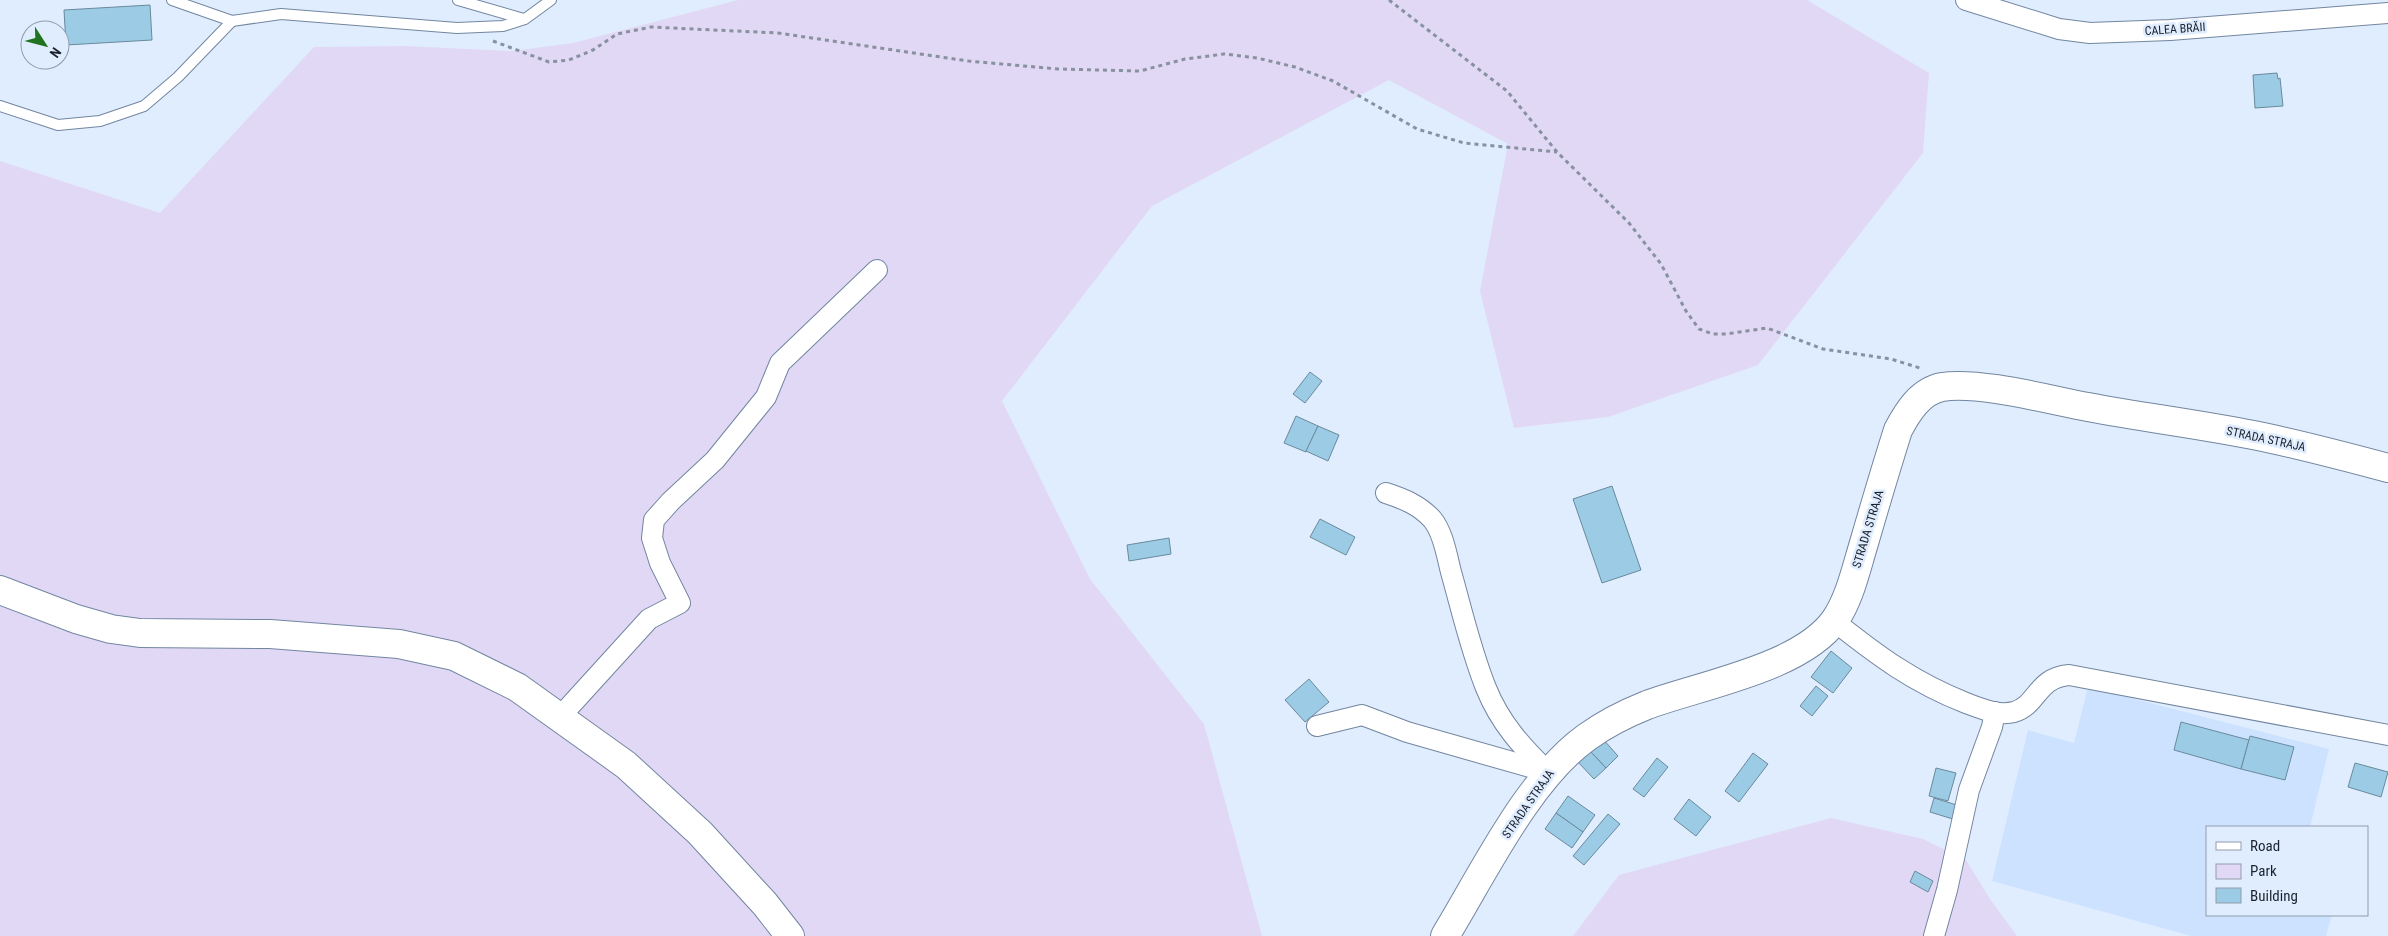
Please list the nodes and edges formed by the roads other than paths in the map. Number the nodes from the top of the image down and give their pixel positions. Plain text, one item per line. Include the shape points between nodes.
1 (172, 0) edge
2 (458, 0) edge
3 (551, 0) edge
4 (1966, 0) edge
5 (2388, 13) edge
6 (525, 19) junction
7 (232, 21) junction
8 (0, 106) edge
9 (877, 270) dead end
10 (2388, 468) edge
11 (1386, 493) dead end
12 (0, 590) edge
13 (1834, 621) junction
14 (1995, 712) junction
15 (559, 718) junction
16 (1317, 726) dead end
17 (2388, 735) edge
18 (1549, 773) junction
19 (790, 936) edge
20 (1446, 936) edge
21 (1934, 936) edge

1 - 7 lane
2 - 6 lane
3 - 6 lane
4 - 5 street, CALEA BRĂII via 2059,29 2090,33
6 - 7 lane via 503,26 458,28 281,14
7 - 8 lane via 178,78 144,106 100,121 58,125
9 - 15 street via 780,363 766,397 714,460 654,520 652,538 660,563 680,603 649,619
10 - 13 main road, STRADA STRAJA via 2252,435 2008,392 1962,386 1942,387 1919,399 1898,430 1848,594
11 - 18 street via 1419,507 1433,521 1444,545 1490,698 1509,731
12 - 15 main road via 110,629 140,633 270,634 399,644 454,656 517,687
13 - 14 street via 1911,678 1945,695
13 - 18 main road, STRADA STRAJA via 1814,640 1766,667 1646,706 1617,719 1565,755
14 - 17 street via 2017,711 2029,703 2047,681 2069,675
14 - 21 street via 1968,790
15 - 19 main road via 626,765 700,833
16 - 18 street via 1362,715
18 - 20 main road, STRADA STRAJA via 1502,841

